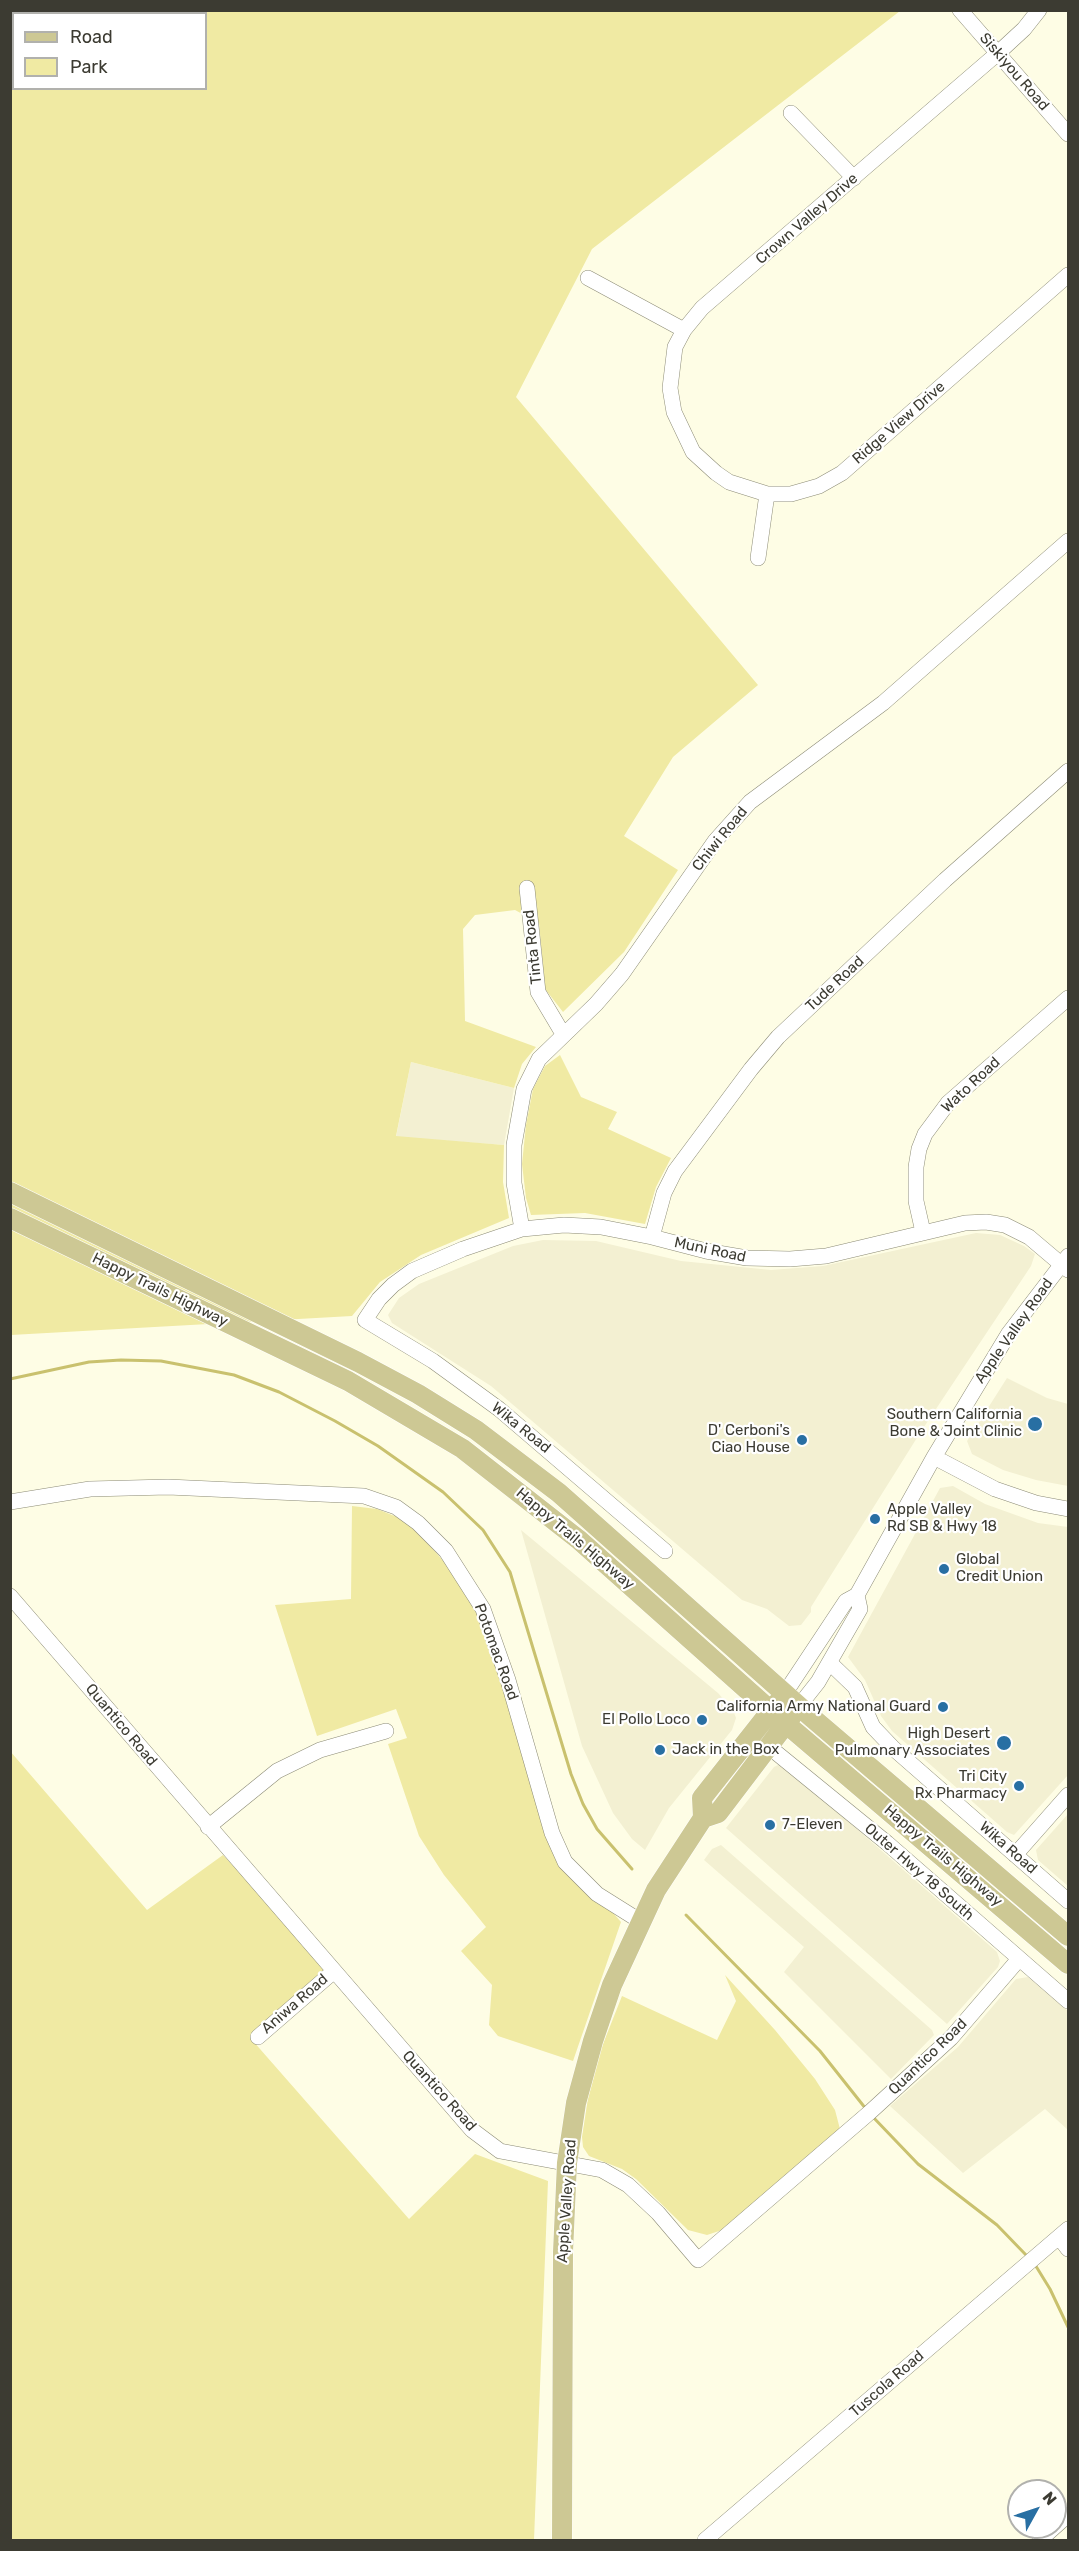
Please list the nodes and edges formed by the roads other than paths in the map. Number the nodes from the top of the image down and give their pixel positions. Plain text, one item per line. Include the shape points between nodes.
1 (960, 10) edge
2 (1039, 10) edge
3 (998, 52) junction
4 (791, 113) dead end
5 (1068, 134) edge
6 (854, 178) junction
7 (1068, 275) edge
8 (588, 278) dead end
9 (684, 330) junction
10 (704, 464) joint
11 (767, 494) junction
12 (1068, 541) edge
13 (758, 558) dead end
14 (1068, 771) edge
15 (527, 888) dead end
16 (1068, 998) edge
17 (563, 1034) junction
18 (10, 1192) edge
19 (10, 1218) edge
20 (522, 1228) junction
21 (923, 1232) junction
22 (652, 1237) junction
23 (1066, 1263) edge
24 (365, 1320) joint
25 (934, 1457) junction
26 (10, 1502) edge
27 (1068, 1509) edge
28 (665, 1551) dead end
29 (857, 1595) junction
30 (10, 1596) edge
31 (830, 1663) junction
32 (792, 1700) junction
33 (778, 1717) junction
34 (386, 1731) dead end
35 (768, 1746) junction
36 (1068, 1795) edge
37 (703, 1818) junction
38 (208, 1827) junction
39 (1015, 1855) junction
40 (1068, 1901) edge
41 (640, 1921) junction
42 (1068, 1936) edge
43 (1019, 1959) junction
44 (1068, 1964) edge
45 (333, 1972) junction
46 (1068, 2001) edge
47 (258, 2037) dead end
48 (567, 2163) junction
49 (1065, 2238) edge
50 (1068, 2515) edge
51 (562, 2541) edge
52 (705, 2541) edge
53 (1040, 2541) edge

1 - 3 street, Siskiyou Road
2 - 3 street, Crown Valley Drive
3 - 5 street, Siskiyou Road
3 - 6 street, Crown Valley Drive
4 - 6 street
6 - 9 street, Crown Valley Drive via 702,308
7 - 11 street, Ridge View Drive via 842,473 819,486 791,494
8 - 9 street
9 - 10 street, Crown Valley Drive via 675,347 670,388 674,412 693,452
10 - 11 street, Ridge View Drive via 729,482
11 - 13 street
12 - 17 street, Chiwi Road via 883,703 750,802 715,841 622,974
14 - 22 street, Tude Road via 778,1037 675,1171 664,1193
15 - 17 street, Tinta Road via 538,992
16 - 21 street, Wato Road via 948,1103 925,1134 916,1167 916,1201
17 - 20 street, Chiwi Road via 539,1059 524,1089 518,1117 514,1184
18 - 32 main road, Happy Trails Highway via 358,1362 476,1430 559,1493
19 - 33 main road, Happy Trails Highway via 348,1382 463,1449 578,1539
20 - 22 street, Muni Road via 602,1227
20 - 24 street, Muni Road via 412,1271 379,1299
21 - 22 street, Muni Road via 826,1256 790,1259 747,1258
21 - 23 street, Muni Road via 965,1222 1005,1225
23 - 25 street, Apple Valley Road via 1009,1333
24 - 28 street, Wika Road via 433,1361 500,1409
25 - 27 street via 995,1489
25 - 29 street, Apple Valley Road
26 - 41 street, Potomac Road via 90,1489 168,1487 364,1496 396,1507 446,1551 483,1609 552,1833 565,1862 597,1894
29 - 31 street, Apple Valley Road via 860,1609
29 - 32 street, Apple Valley Road via 846,1601
30 - 38 street, Quantico Road
31 - 32 street, Apple Valley Road
31 - 39 street, Wika Road via 855,1687 873,1727 893,1748
32 - 33 main road, Apple Valley Road
32 - 42 main road, Happy Trails Highway
33 - 35 main road, Apple Valley Road
33 - 37 main road, Apple Valley Road via 702,1798
33 - 44 main road, Happy Trails Highway
34 - 38 street via 320,1750 277,1771
35 - 37 main road, Apple Valley Road via 718,1813
35 - 43 street, Outer Hwy 18 South
36 - 39 street
37 - 41 main road, Apple Valley Road
38 - 45 street, Quantico Road
39 - 40 street, Wika Road
41 - 48 main road, Apple Valley Road via 593,2041 576,2103
43 - 46 street, Outer Hwy 18 South
43 - 48 street, Quantico Road via 953,2036 698,2260 628,2185 602,2170
45 - 47 street, Aniwa Road
45 - 48 street, Quantico Road via 472,2130 500,2151
48 - 51 main road, Apple Valley Road
49 - 52 street, Tuscola Road
50 - 53 street

